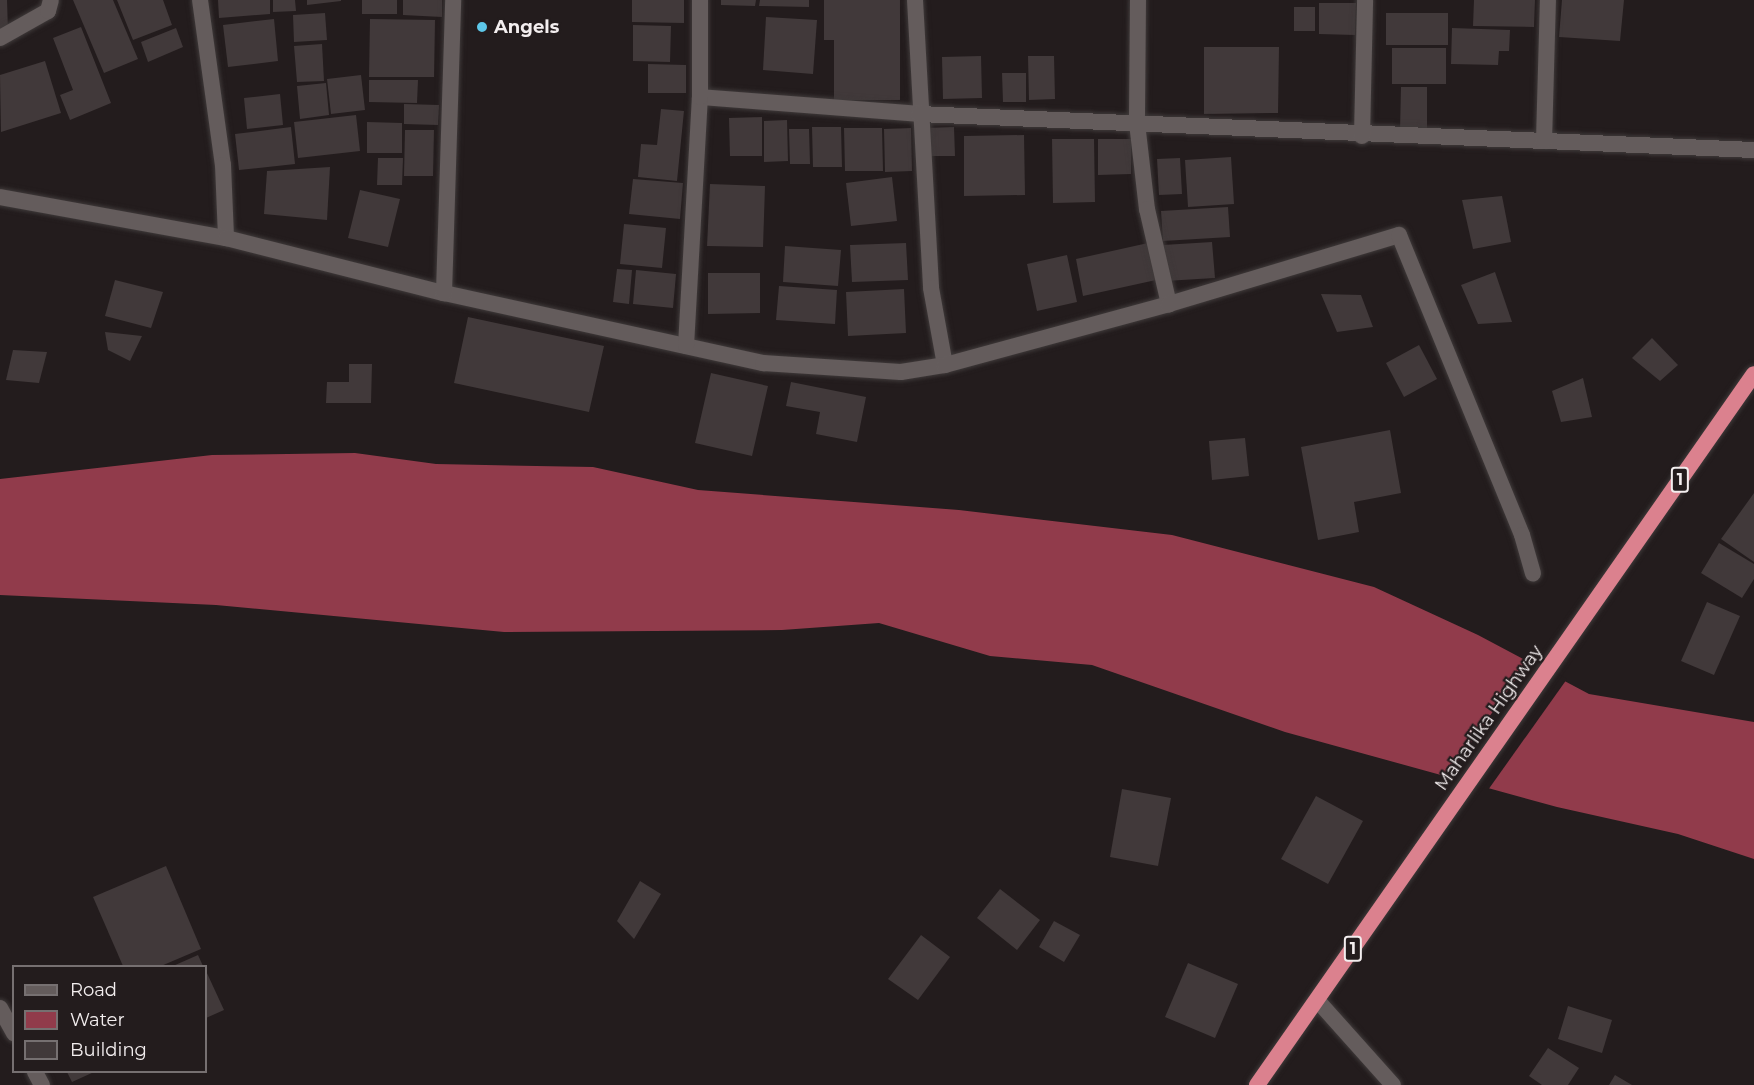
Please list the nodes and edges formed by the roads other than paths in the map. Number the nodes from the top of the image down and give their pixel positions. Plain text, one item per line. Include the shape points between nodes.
1 (51, 0) edge
2 (200, 0) edge
3 (453, 0) edge
4 (700, 0) edge
5 (915, 0) edge
6 (1138, 0) edge
7 (1365, 0) edge
8 (1548, 0) edge
9 (0, 38) edge
10 (700, 97) junction
11 (919, 114) junction
12 (1137, 123) junction
13 (1362, 136) junction
14 (1544, 141) junction
15 (1754, 150) edge
16 (0, 197) edge
17 (226, 238) junction
18 (444, 293) junction
19 (1169, 304) junction
20 (686, 346) junction
21 (945, 365) junction
22 (1754, 374) edge
23 (1533, 573) dead end
24 (1317, 1000) junction
25 (0, 1008) edge
26 (12, 1029) edge
27 (1257, 1085) edge
28 (1393, 1085) edge

1 - 9 street via 48,11
2 - 17 street via 223,165
3 - 18 street
4 - 10 street
5 - 11 street
6 - 12 street
7 - 13 street
8 - 14 street
10 - 11 street
10 - 20 street
11 - 12 street
11 - 21 street via 931,288
12 - 13 street
12 - 19 street via 1147,209
13 - 14 street
14 - 15 street
16 - 17 street
17 - 18 street
18 - 20 street
19 - 21 street
19 - 23 street via 1399,235 1522,534
20 - 21 street via 763,363 844,370 901,372
22 - 24 highway, Maharlika Highway / 1
24 - 27 highway, Maharlika Highway / 1
24 - 28 street
25 - 26 street

